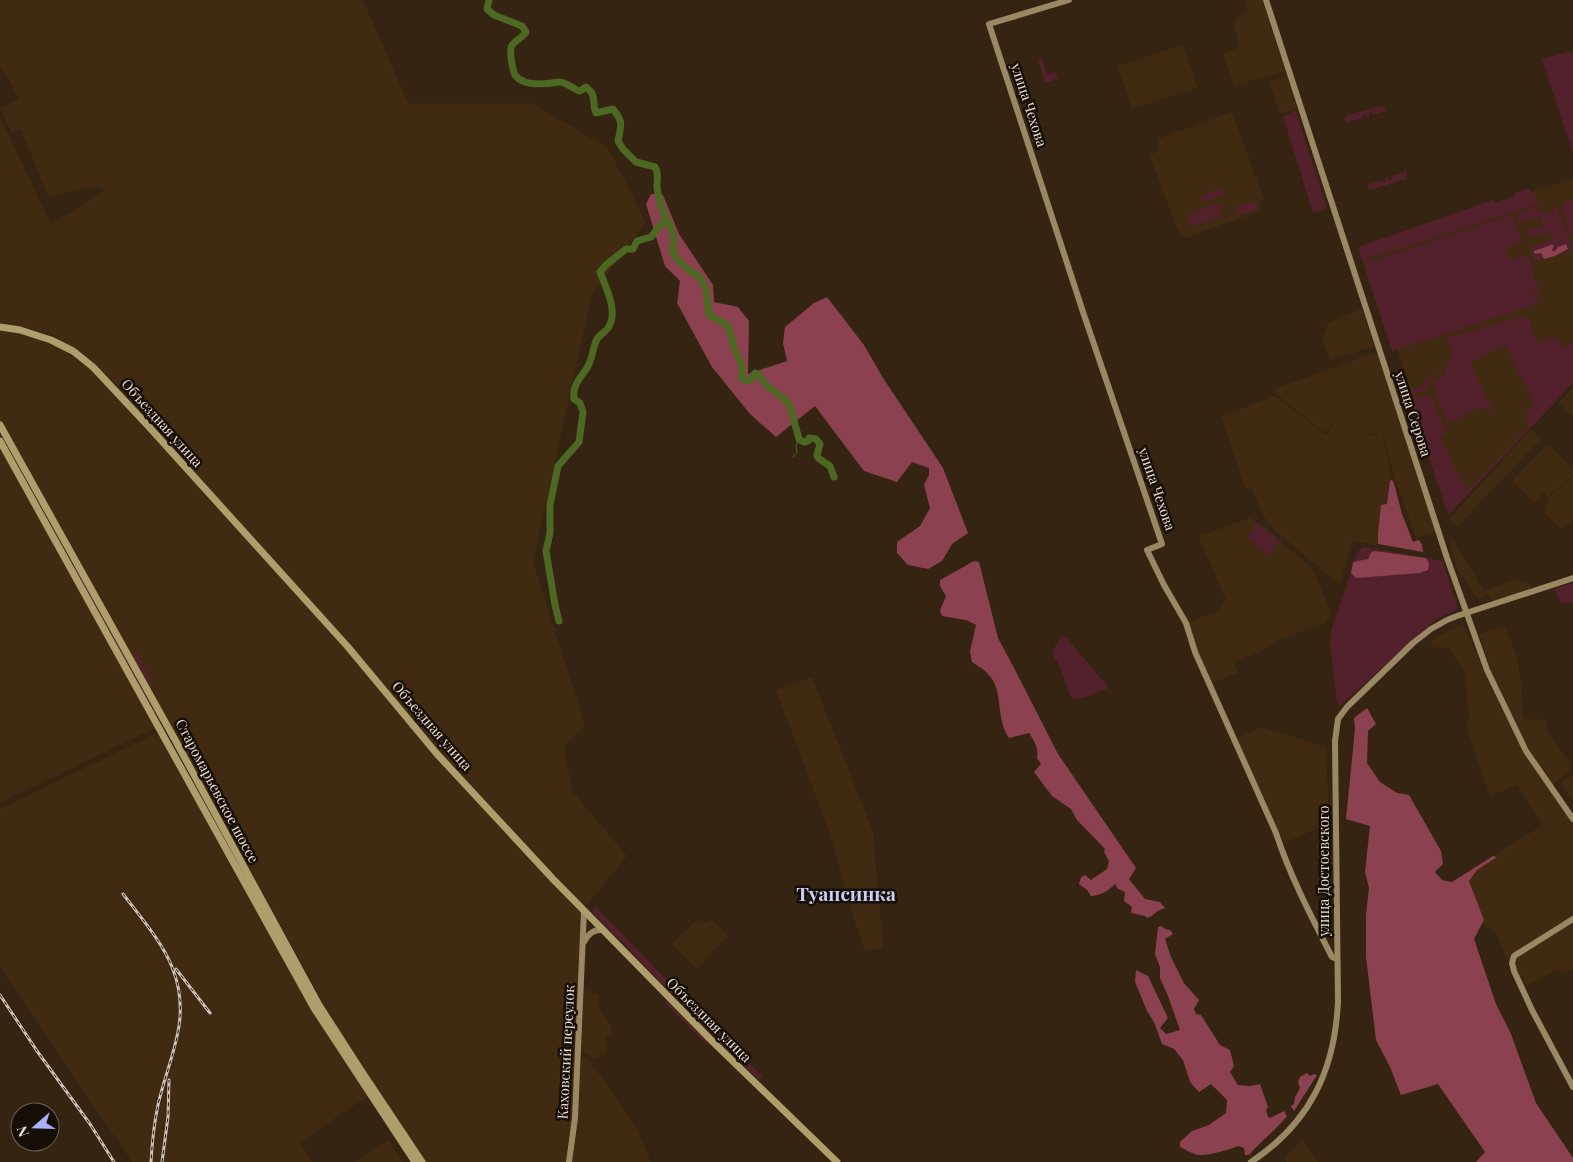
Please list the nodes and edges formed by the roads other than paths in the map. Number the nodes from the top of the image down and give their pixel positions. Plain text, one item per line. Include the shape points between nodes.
1 (1069, 0) edge
2 (1266, 0) edge
3 (0, 327) edge
4 (0, 425) edge
5 (0, 441) edge
6 (76, 559) junction
7 (68, 563) junction
8 (1573, 578) edge
9 (1466, 613) junction
10 (1573, 819) edge
11 (584, 911) junction
12 (1573, 919) edge
13 (602, 930) junction
14 (584, 942) junction
15 (1337, 959) junction
16 (1573, 1087) edge
17 (415, 1162) edge
18 (422, 1162) edge
19 (569, 1162) edge
20 (837, 1162) edge
21 (1251, 1162) edge

1 - 15 street, улица Чехова via 989,24 1162,544 1147,550 1186,623 1195,652 1304,904 1332,957
2 - 9 street, улица Серова
3 - 11 main road, Объездная улица via 51,340 73,351 93,367 348,647 437,754
4 - 6 main road, Старомарьевское шоссе
5 - 7 main road, Старомарьевское шоссе
6 - 7 main road
6 - 18 main road, Старомарьевское шоссе via 319,1005
7 - 17 main road, Старомарьевское шоссе via 314,1008
8 - 9 street, улица Достоевского
9 - 10 street, улица Серова via 1518,738
9 - 15 street, улица Достоевского via 1439,623 1413,643 1338,719 1335,741
11 - 13 main road, Объездная улица
11 - 14 street, Каховский переулок
12 - 16 street via 1514,956 1512,963 1532,1010
13 - 14 street via 592,932
13 - 20 main road, Объездная улица
14 - 19 street, Каховский переулок via 575,1118
15 - 21 street, улица Достоевского via 1336,1032 1324,1077 1296,1122 1283,1137

